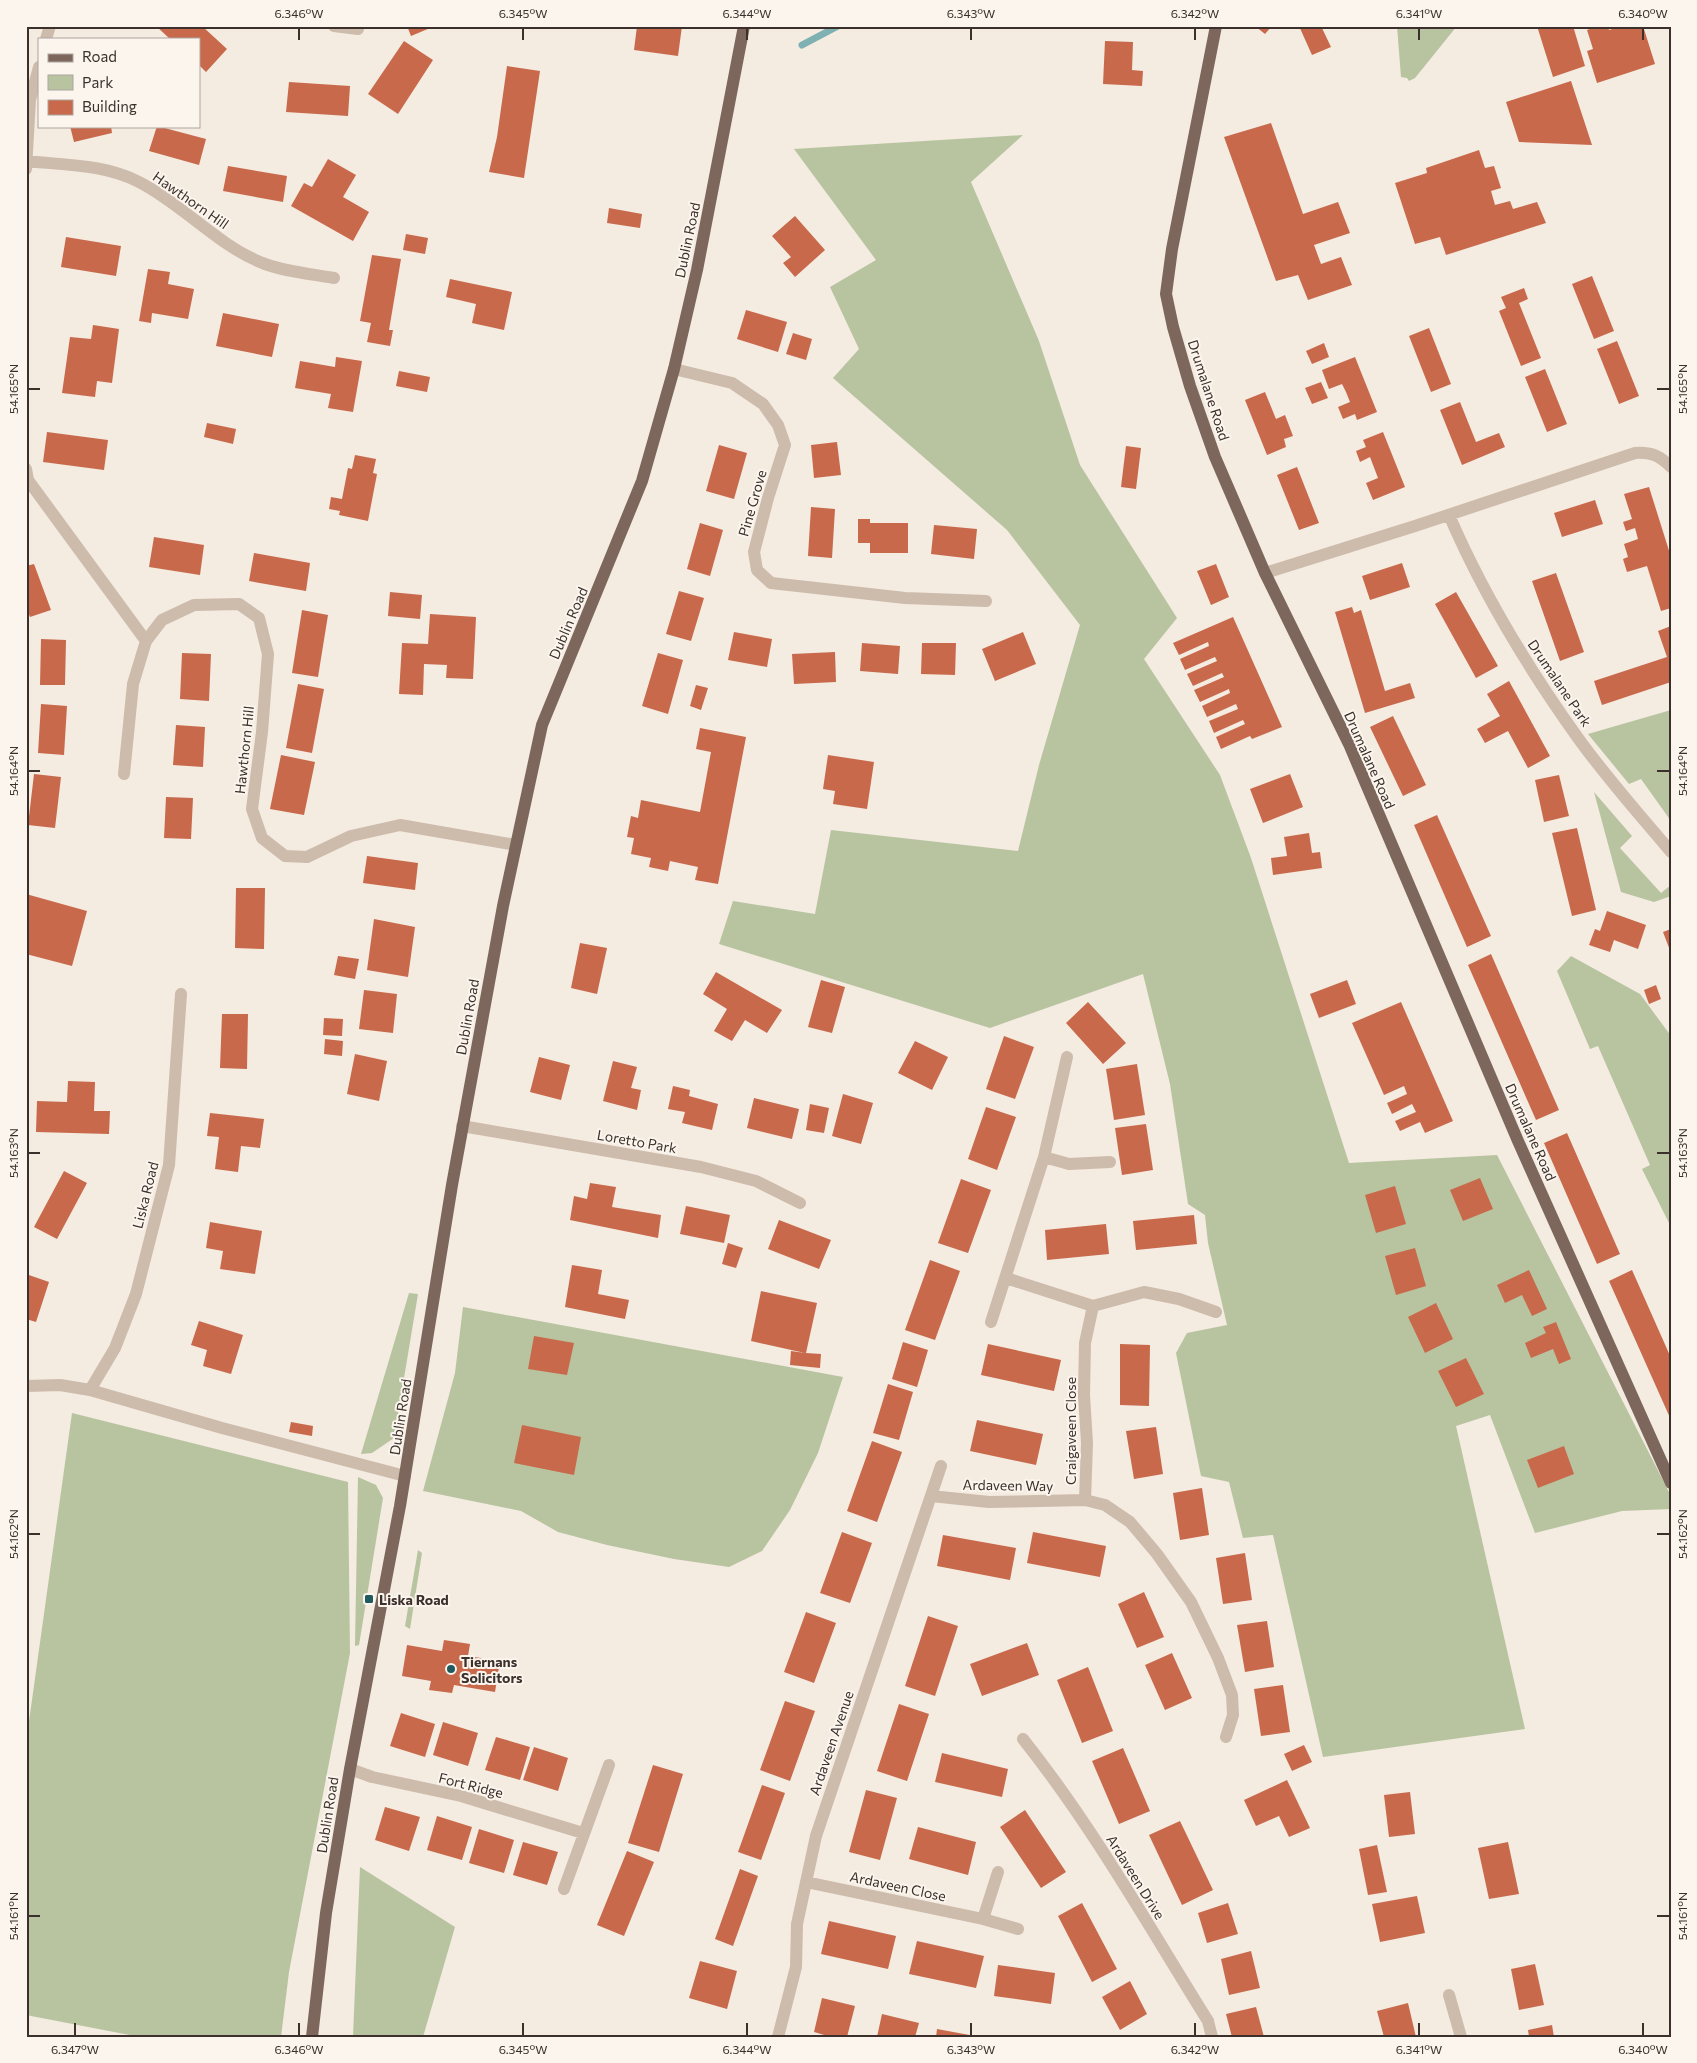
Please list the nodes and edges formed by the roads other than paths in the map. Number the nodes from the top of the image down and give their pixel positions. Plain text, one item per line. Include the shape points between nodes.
1 (50, 26) edge
2 (334, 26) edge
3 (744, 26) edge
4 (1216, 26) edge
5 (358, 29) dead end
6 (46, 38) edge
7 (38, 71) edge
8 (26, 161) edge
9 (26, 169) edge
10 (334, 278) dead end
11 (674, 369) junction
12 (1671, 467) edge
13 (26, 469) edge
14 (1449, 515) junction
15 (1265, 573) junction
16 (986, 601) dead end
17 (146, 641) junction
18 (124, 774) dead end
19 (516, 845) junction
20 (1671, 852) edge
21 (181, 994) dead end
22 (1066, 1058) dead end
23 (462, 1126) junction
24 (1044, 1157) junction
25 (1110, 1162) dead end
26 (800, 1203) dead end
27 (1006, 1278) junction
28 (1093, 1306) junction
29 (1216, 1312) dead end
30 (991, 1322) dead end
31 (26, 1386) edge
32 (90, 1390) junction
33 (941, 1466) dead end
34 (406, 1476) junction
35 (1671, 1483) edge
36 (931, 1496) junction
37 (1085, 1500) junction
38 (1226, 1737) dead end
39 (1023, 1739) dead end
40 (609, 1765) dead end
41 (350, 1769) junction
42 (583, 1833) junction
43 (998, 1872) dead end
44 (806, 1882) junction
45 (564, 1889) dead end
46 (982, 1919) junction
47 (1018, 1929) dead end
48 (1449, 1995) dead end
49 (312, 2037) edge
50 (778, 2037) edge
51 (1212, 2037) edge
52 (1461, 2037) edge

1 - 6 street
2 - 5 street
3 - 11 main road, Dublin Road
4 - 15 main road, Drumalane Road via 1166,294 1182,361 1209,439
7 - 8 street via 30,100
8 - 9 street
8 - 10 street, Hawthorn Hill via 99,168 138,181 260,262
11 - 16 street, Pine Grove via 732,383 763,404 778,425 785,445 754,552 757,570 771,583 904,598
11 - 19 main road, Dublin Road via 642,481 542,725
12 - 14 street via 1650,452 1635,453
13 - 17 street via 28,480
14 - 15 street
14 - 20 street, Drumalane Park via 1514,641 1578,738
15 - 35 main road, Drumalane Road via 1348,744 1518,1141
17 - 18 street, Hawthorn Hill via 133,684
17 - 19 street, Hawthorn Hill via 162,620 194,605 239,604 259,618 268,654 252,809 262,838 285,856 307,857 351,836 400,825
19 - 23 main road, Dublin Road
21 - 32 street, Liska Road via 169,1166 136,1294 115,1348
22 - 24 street
23 - 26 street, Loretto Park via 701,1167 756,1181
23 - 34 main road, Dublin Road
24 - 25 street via 1069,1164
24 - 27 street
27 - 28 street
27 - 30 street
28 - 29 street via 1144,1292 1179,1299
28 - 37 street, Craigaveen Close via 1085,1343
31 - 32 street via 60,1385
32 - 34 street
33 - 36 street, Ardaveen Avenue
34 - 41 main road, Dublin Road
36 - 37 street, Ardaveen Way via 988,1502
36 - 44 street, Ardaveen Avenue via 816,1836
37 - 38 street, Craigaveen Close via 1105,1505 1130,1522 1191,1602 1232,1695 1233,1715
39 - 51 street, Ardaveen Drive via 1088,1829 1208,2020
40 - 42 street
41 - 42 street, Fort Ridge via 372,1777 461,1796
41 - 49 main road, Dublin Road via 326,1913
42 - 45 street
43 - 46 street
44 - 46 street, Ardaveen Close
44 - 50 street, Ardaveen Avenue via 797,1924 796,1967
46 - 47 street, Ardaveen Close
48 - 52 street

